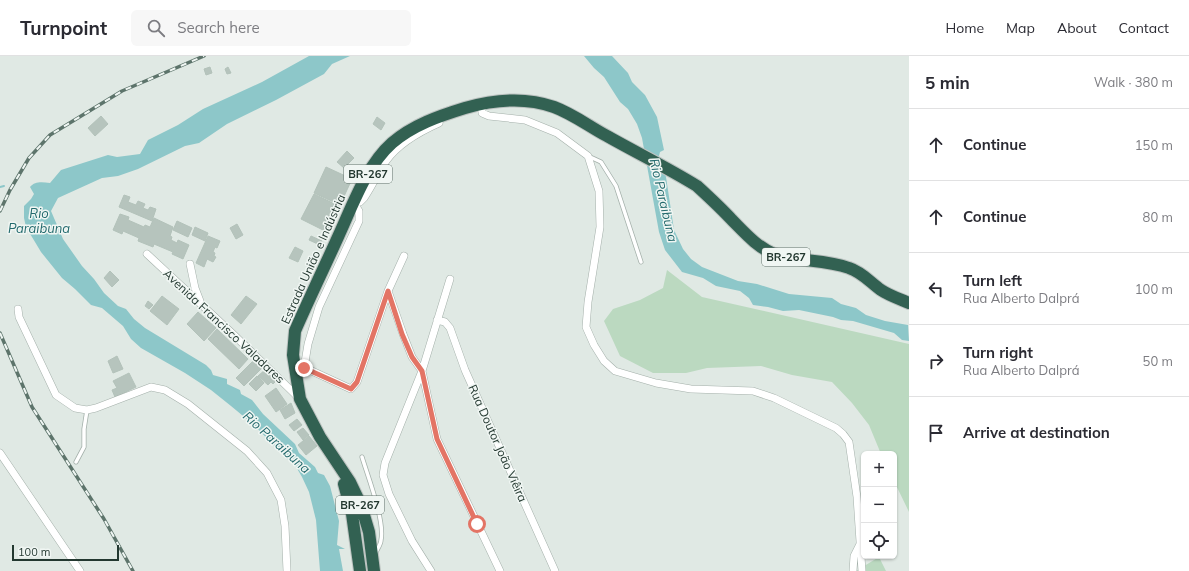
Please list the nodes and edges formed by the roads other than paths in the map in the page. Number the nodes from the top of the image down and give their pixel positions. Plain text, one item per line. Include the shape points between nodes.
1 (479, 104) junction
2 (588, 156) junction
3 (147, 254) dead end
4 (404, 256) dead end
5 (641, 262) dead end
6 (190, 264) dead end
7 (450, 279) dead end
8 (388, 291) junction
9 (200, 303) junction
10 (909, 303) edge
11 (18, 309) dead end
12 (437, 320) junction
13 (299, 365) junction
14 (422, 371) junction
15 (300, 399) junction
16 (87, 410) junction
17 (327, 447) junction
18 (0, 453) edge
19 (362, 457) dead end
20 (76, 462) dead end
21 (860, 543) junction
22 (373, 558) junction
23 (80, 571) edge
24 (287, 571) edge
25 (360, 571) edge
26 (374, 571) edge
27 (430, 571) edge
28 (500, 571) edge
29 (555, 571) edge
30 (853, 571) edge
31 (862, 571) edge

1 - 2 street via 482,113 525,120 557,134
1 - 10 highway, Estrada União e Indústria / BR-267 via 530,101 554,107 697,186 758,245 789,258 850,268 881,290
1 - 13 highway, Estrada União e Indústria / BR-267 via 437,116 405,133 379,158 376,171 354,203 295,330 293,355
2 - 5 lane via 601,162 616,186
2 - 21 street via 598,191 600,227 586,327 604,360 615,371 656,383 691,389 753,391 774,398 836,428 849,442 858,497
3 - 9 street, Avenida Francisco Valadares
4 - 8 street
6 - 9 street
7 - 12 street
8 - 13 street via 357,382 351,389
8 - 14 street via 402,334 412,357
9 - 15 street, Avenida Francisco Valadares
11 - 16 street via 19,317 56,395 75,408
12 - 14 street
12 - 29 street, Rua Doutor João Viêira via 445,322 450,328 465,370
13 - 15 highway, Estrada União e Indústria / BR-267
14 - 27 street via 385,462 383,476 389,494
14 - 28 street via 437,439
15 - 17 highway, Estrada União e Indústria / BR-267
16 - 20 lane via 84,447
16 - 24 street via 151,387 165,390 188,404 247,451 267,473 281,500
17 - 22 highway, BR-267 via 350,482 361,505
17 - 25 highway, BR-267 via 346,487
18 - 23 street
19 - 22 lane via 382,529 381,541
21 - 30 street via 854,556
21 - 31 street
22 - 26 highway, BR-267

